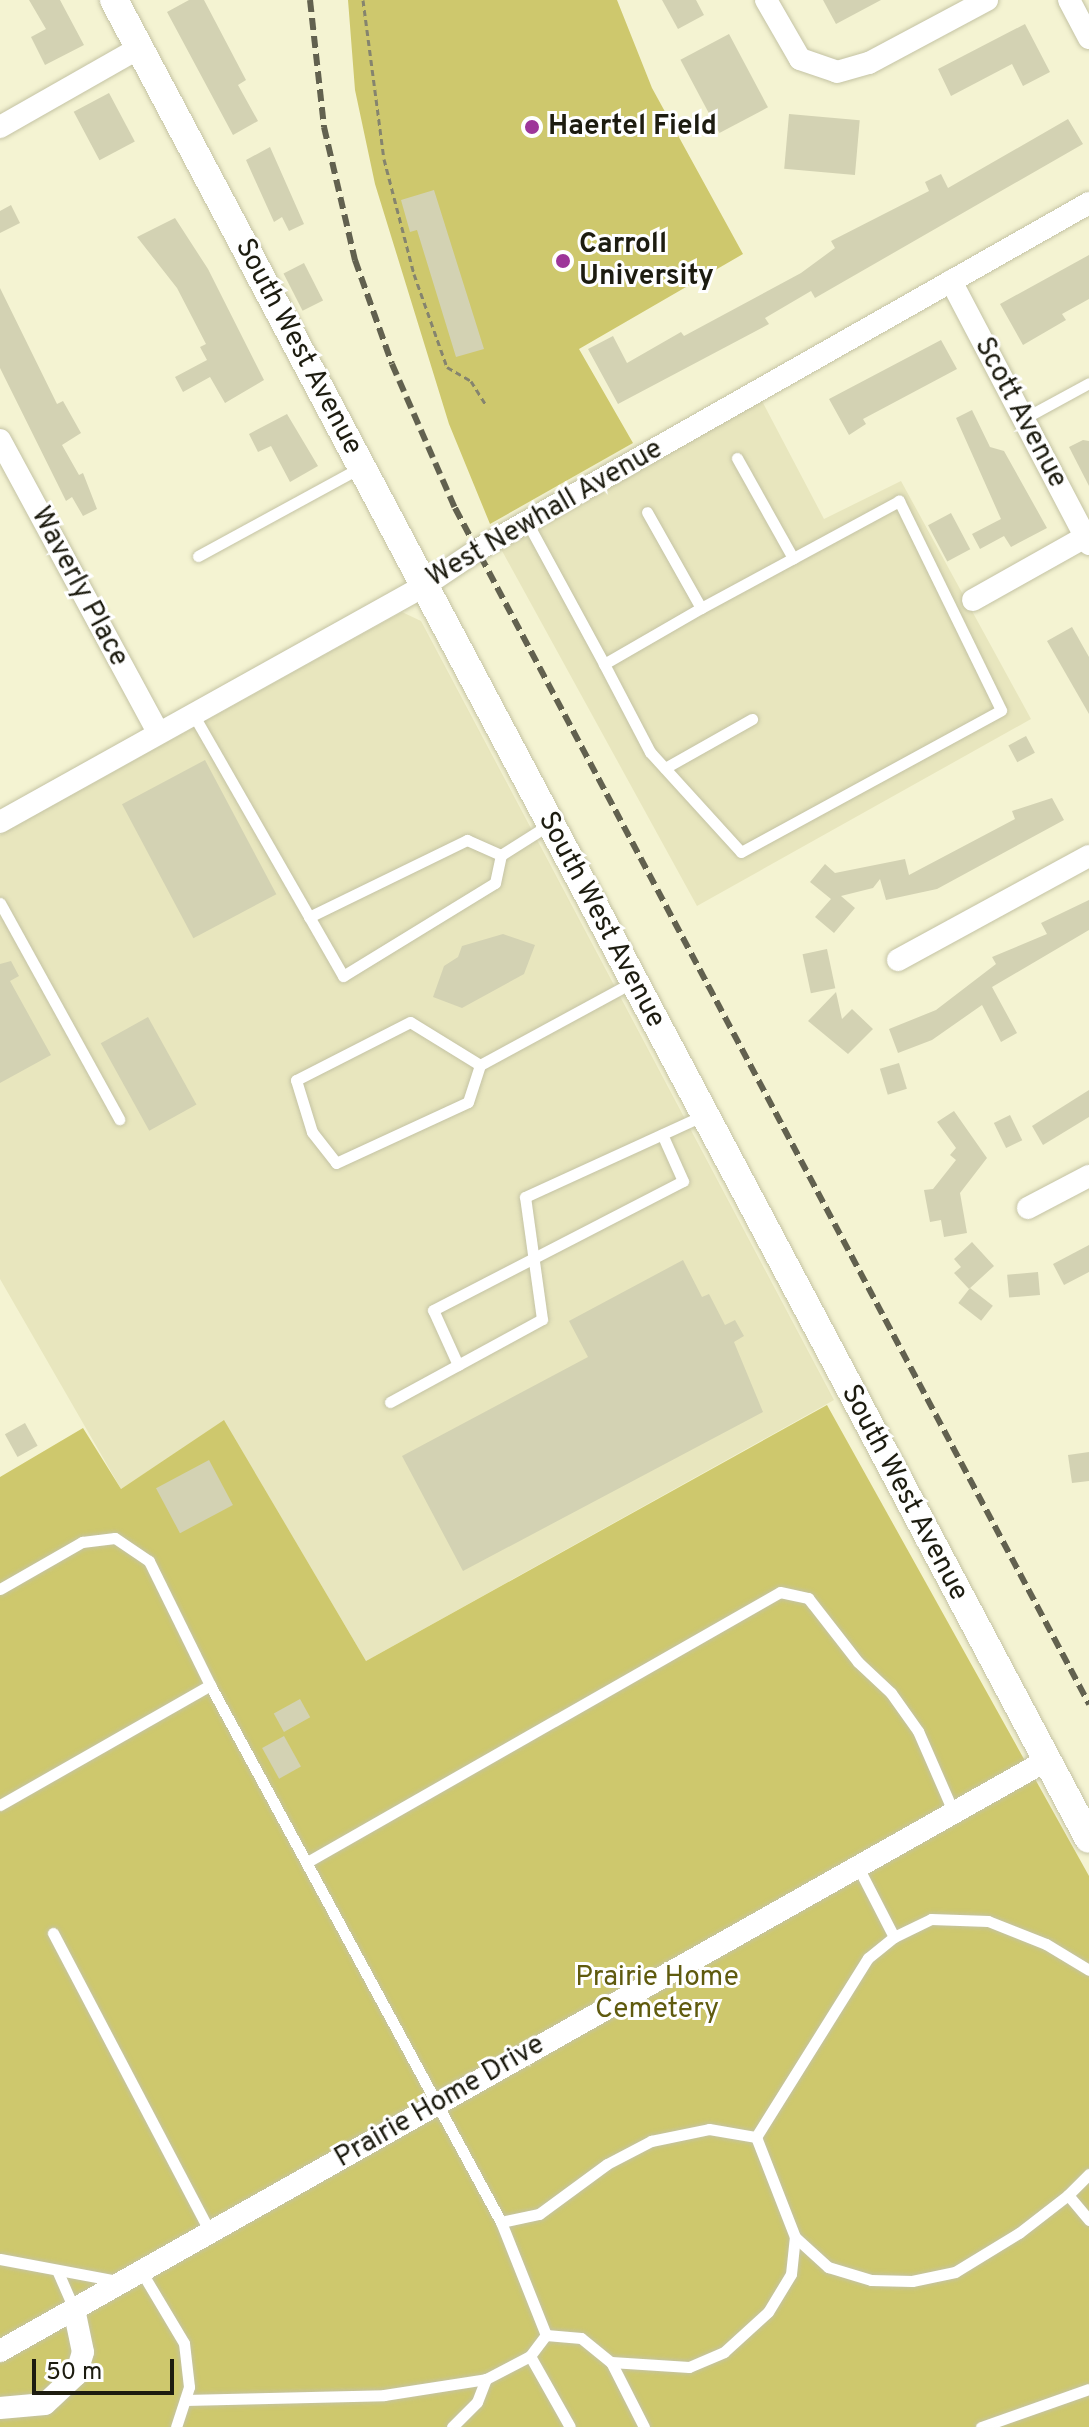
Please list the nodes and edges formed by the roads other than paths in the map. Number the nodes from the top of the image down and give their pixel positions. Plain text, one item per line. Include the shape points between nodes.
1 (114, 0) edge
2 (766, 0) edge
3 (987, 0) edge
4 (1069, 0) edge
5 (1089, 38) edge
6 (139, 48) junction
7 (0, 127) edge
8 (1089, 203) edge
9 (951, 281) junction
10 (1089, 383) edge
11 (1023, 419) junction
12 (0, 440) edge
13 (737, 458) dead end
14 (361, 467) junction
15 (647, 512) dead end
16 (527, 522) junction
17 (1088, 539) edge
18 (198, 556) dead end
19 (793, 558) junction
20 (424, 586) junction
21 (973, 600) dead end
22 (701, 608) junction
23 (604, 664) junction
24 (193, 713) junction
25 (752, 719) dead end
26 (158, 732) junction
27 (665, 768) junction
28 (0, 822) edge
29 (550, 824) junction
30 (501, 855) junction
31 (1089, 856) edge
32 (0, 903) edge
33 (309, 917) junction
34 (898, 960) dead end
35 (633, 981) junction
36 (480, 1065) junction
37 (705, 1114) junction
38 (119, 1119) dead end
39 (662, 1134) junction
40 (1089, 1176) edge
41 (1028, 1208) dead end
42 (533, 1255) junction
43 (458, 1365) junction
44 (390, 1402) dead end
45 (0, 1589) edge
46 (210, 1685) junction
47 (1047, 1760) junction
48 (0, 1805) edge
49 (953, 1811) junction
50 (1089, 1839) edge
51 (309, 1861) junction
52 (857, 1865) junction
53 (53, 1933) dead end
54 (894, 1937) junction
55 (1089, 1970) edge
56 (438, 2103) junction
57 (756, 2137) junction
58 (1089, 2174) edge
59 (1068, 2195) junction
60 (1089, 2220) edge
61 (501, 2222) junction
62 (210, 2232) junction
63 (795, 2237) junction
64 (0, 2259) edge
65 (57, 2270) junction
66 (131, 2276) junction
67 (74, 2309) junction
68 (546, 2335) junction
69 (0, 2351) edge
70 (530, 2356) junction
71 (611, 2362) junction
72 (486, 2379) junction
73 (1089, 2389) edge
74 (185, 2400) junction
75 (0, 2408) edge
76 (176, 2427) edge
77 (452, 2427) edge
78 (570, 2427) edge
79 (644, 2427) edge
80 (981, 2427) edge

1 - 6 street, South West Avenue
2 - 3 street via 800,59 837,72 869,63
4 - 5 street
6 - 7 street
6 - 14 street, South West Avenue
8 - 9 street, West Newhall Avenue
9 - 11 street, Scott Avenue
9 - 16 street, West Newhall Avenue
10 - 11 lane
11 - 17 street, Scott Avenue
12 - 26 street, Waverly Place
13 - 19 lane
14 - 18 lane
14 - 20 street, South West Avenue
15 - 22 lane
16 - 20 street, West Newhall Avenue
16 - 23 lane
17 - 21 street
19 - 22 lane
19 - 27 lane via 899,501 1001,710 741,852
20 - 24 street, West Newhall Avenue
20 - 29 street, South West Avenue
22 - 23 lane
23 - 27 lane via 650,752
24 - 26 street, West Newhall Avenue
24 - 33 lane
25 - 27 lane
26 - 28 street, West Newhall Avenue
29 - 30 lane
29 - 35 street, South West Avenue
30 - 33 lane via 467,840
30 - 33 lane via 495,883 343,976
31 - 34 street
32 - 38 lane
35 - 36 lane
35 - 37 street, South West Avenue
36 - 36 lane via 468,1102 336,1163 312,1132 296,1080 410,1022
37 - 39 lane
37 - 47 street, South West Avenue
39 - 42 lane via 525,1197
39 - 42 lane via 683,1181
40 - 41 street
42 - 43 lane via 542,1319
42 - 43 lane via 433,1310
43 - 44 lane
45 - 46 lane via 82,1542 115,1538 149,1561
46 - 48 lane
46 - 51 lane
47 - 49 street, Prairie Home Drive
47 - 50 street, South West Avenue
49 - 51 lane via 918,1731 891,1693 858,1662 808,1598 780,1592
49 - 52 street, Prairie Home Drive
51 - 56 lane
52 - 54 lane
52 - 56 street, Prairie Home Drive
53 - 62 lane
54 - 55 lane via 931,1919 988,1921 1046,1944
54 - 57 lane via 868,1958
56 - 61 lane
56 - 62 street, Prairie Home Drive
57 - 61 lane via 709,2129 651,2141 607,2164 539,2214
57 - 63 lane
58 - 59 lane
59 - 60 lane
59 - 63 lane via 955,2272 912,2281 871,2280 828,2267
61 - 68 lane
62 - 66 street, Prairie Home Drive
63 - 71 lane via 791,2274 744,2338 689,2367
64 - 65 lane
65 - 66 lane
65 - 67 lane
66 - 67 street, Prairie Home Drive
66 - 74 lane via 184,2343 189,2387
67 - 69 street, Prairie Home Drive
67 - 75 street via 83,2336 76,2375 45,2404
68 - 70 lane
68 - 71 lane via 581,2338
70 - 72 lane
70 - 78 lane
71 - 79 lane
72 - 74 lane via 384,2395
72 - 77 lane via 477,2402
73 - 80 lane
74 - 76 lane

